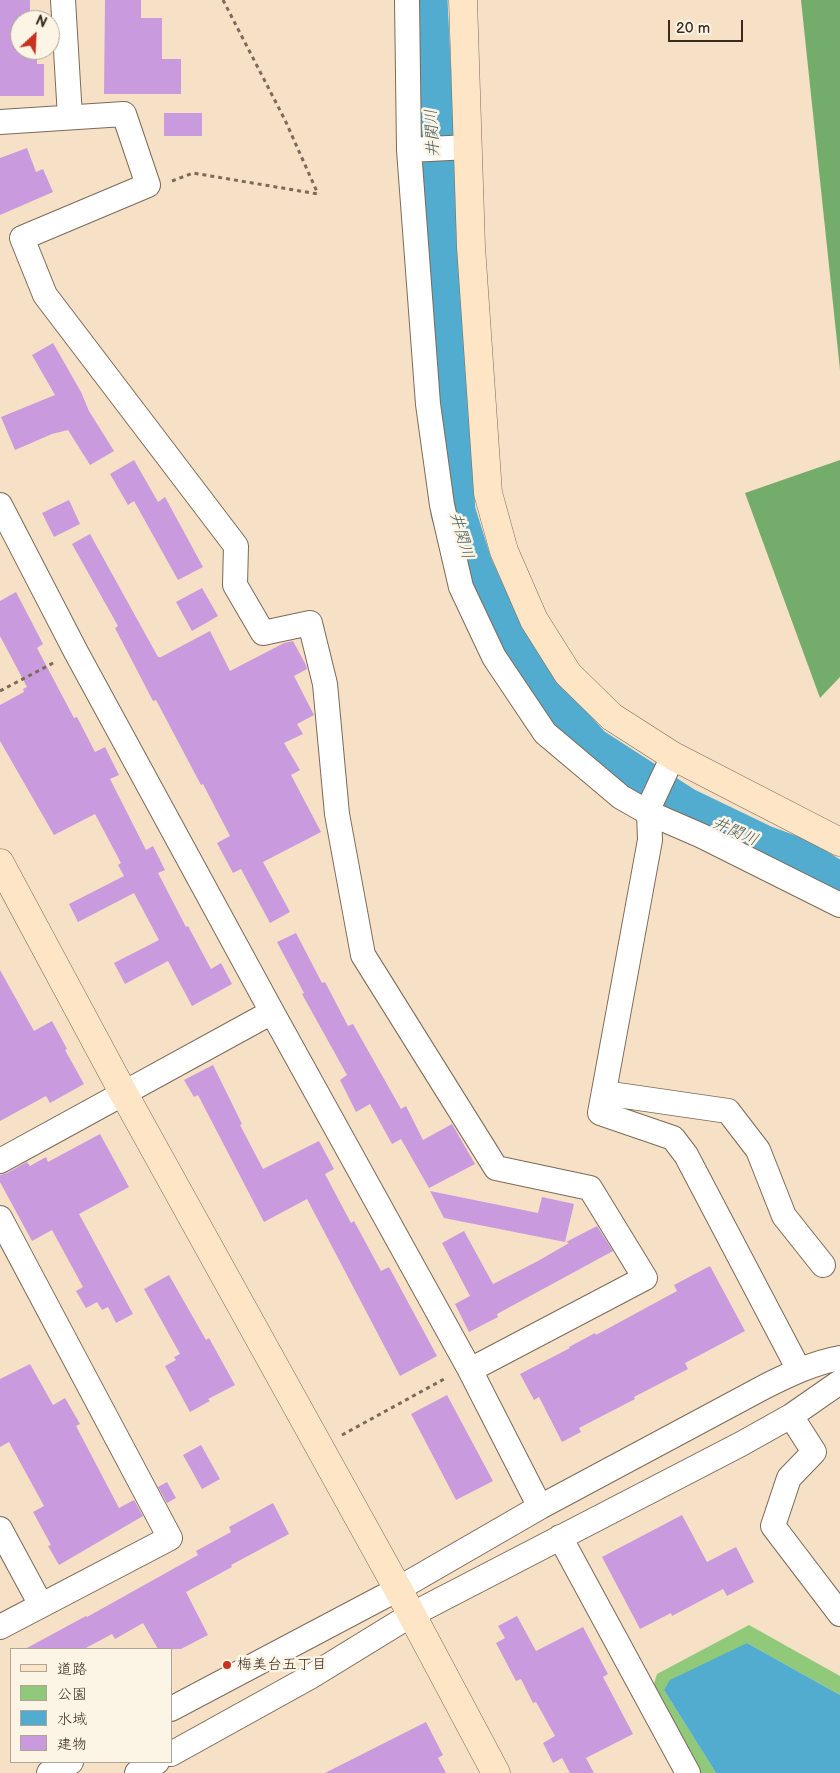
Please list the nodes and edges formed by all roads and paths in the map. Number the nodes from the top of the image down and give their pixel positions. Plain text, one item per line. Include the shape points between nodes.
1 (63, 0) edge
2 (224, 0) edge
3 (407, 0) edge
4 (463, 0) edge
5 (70, 117) junction
6 (0, 122) edge
7 (469, 147) junction
8 (414, 149) junction
9 (148, 185) junction
10 (0, 505) edge
11 (76, 652) junction
12 (0, 691) edge
13 (668, 767) junction
14 (650, 808) junction
15 (840, 842) edge
16 (0, 863) edge
17 (840, 905) edge
18 (272, 1012) junction
19 (604, 1093) junction
20 (124, 1094) junction
21 (0, 1161) edge
22 (0, 1218) edge
23 (823, 1264) dead end
24 (840, 1358) edge
25 (470, 1370) junction
26 (799, 1370) junction
27 (840, 1382) edge
28 (791, 1416) junction
29 (339, 1437) dead end
30 (540, 1507) junction
31 (0, 1529) edge
32 (560, 1537) junction
33 (398, 1589) junction
34 (41, 1605) junction
35 (840, 1614) edge
36 (411, 1615) junction
37 (0, 1627) edge
38 (172, 1707) edge
39 (172, 1753) edge
40 (68, 1763) edge
41 (155, 1763) edge
42 (49, 1773) edge
43 (137, 1773) edge
44 (496, 1773) edge
45 (688, 1773) edge

1 - 5 street
2 - 9 path via 285,120 318,194 193,173 166,184
3 - 8 street
4 - 7 street
5 - 6 street
5 - 9 street via 124,114
7 - 8 street
7 - 13 street via 471,246 488,493 504,551 534,620 568,674
8 - 14 street via 428,404 442,505 461,587 494,657 545,733 621,797
9 - 25 street via 22,238 45,295 236,546 234,585 263,633 310,623 325,684 337,814 363,956 496,1168 590,1188 645,1278
10 - 11 street
11 - 12 path
11 - 18 street
13 - 14 street
13 - 15 street
14 - 17 street
14 - 19 street via 650,840
16 - 20 street
18 - 20 street
18 - 25 street
19 - 23 street via 728,1111 758,1150 784,1216
19 - 26 street via 600,1113 673,1138 686,1155
20 - 21 street
20 - 33 street
22 - 34 street via 170,1538
24 - 26 street
25 - 29 path via 455,1373
25 - 30 street
26 - 30 street
27 - 28 street
28 - 32 street
28 - 35 street via 814,1452 789,1478 773,1526
30 - 33 street
31 - 34 street
32 - 36 street
32 - 45 street
33 - 36 street
33 - 38 street
34 - 37 street
36 - 39 street via 310,1677
36 - 44 street
40 - 42 street
41 - 43 street

